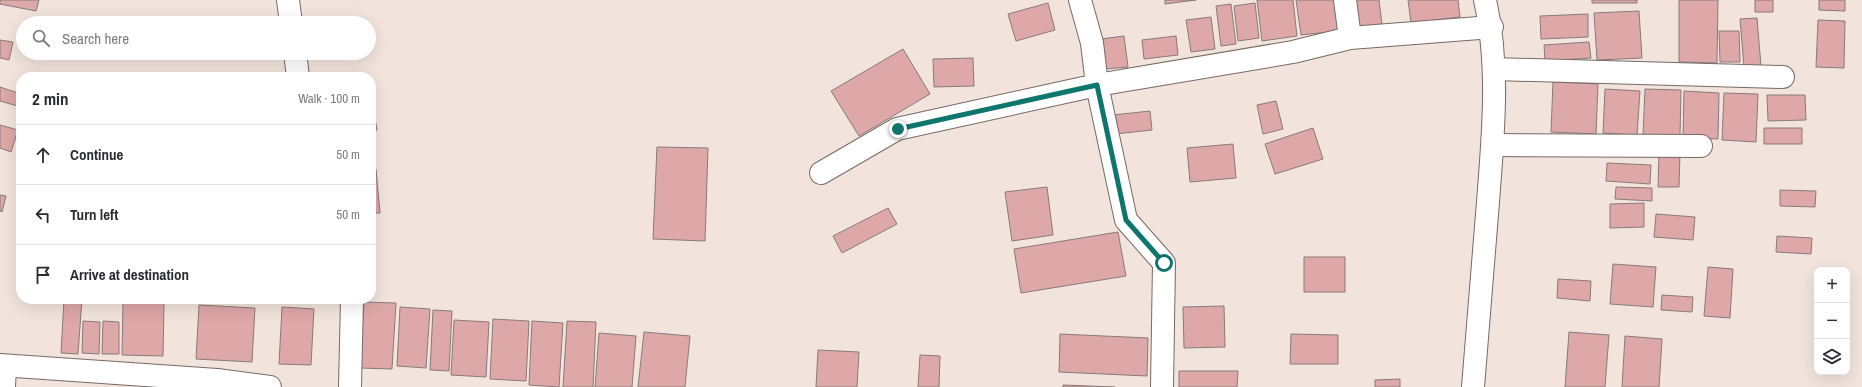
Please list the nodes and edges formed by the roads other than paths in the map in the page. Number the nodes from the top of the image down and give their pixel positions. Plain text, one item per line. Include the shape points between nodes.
1 (288, 0) edge
2 (1080, 0) edge
3 (1345, 0) edge
4 (1486, 0) edge
5 (290, 16) edge
6 (1492, 27) junction
7 (1350, 38) junction
8 (296, 60) edge
9 (1494, 69) junction
10 (297, 72) edge
11 (1783, 77) dead end
12 (1097, 85) junction
13 (1493, 145) junction
14 (1701, 146) dead end
15 (821, 173) dead end
16 (352, 304) edge
17 (3, 373) edge
18 (270, 387) edge
19 (350, 387) edge
20 (1162, 387) edge
21 (1473, 387) edge

1 - 5 street
2 - 12 street via 1092,43
3 - 7 street
4 - 6 street
6 - 7 street
6 - 9 street
7 - 12 street via 1293,52
8 - 10 street
9 - 11 street
9 - 13 street
12 - 15 street via 898,129
12 - 20 street via 1126,220 1164,263
13 - 14 street
13 - 21 street
16 - 19 street
17 - 18 street via 217,380

